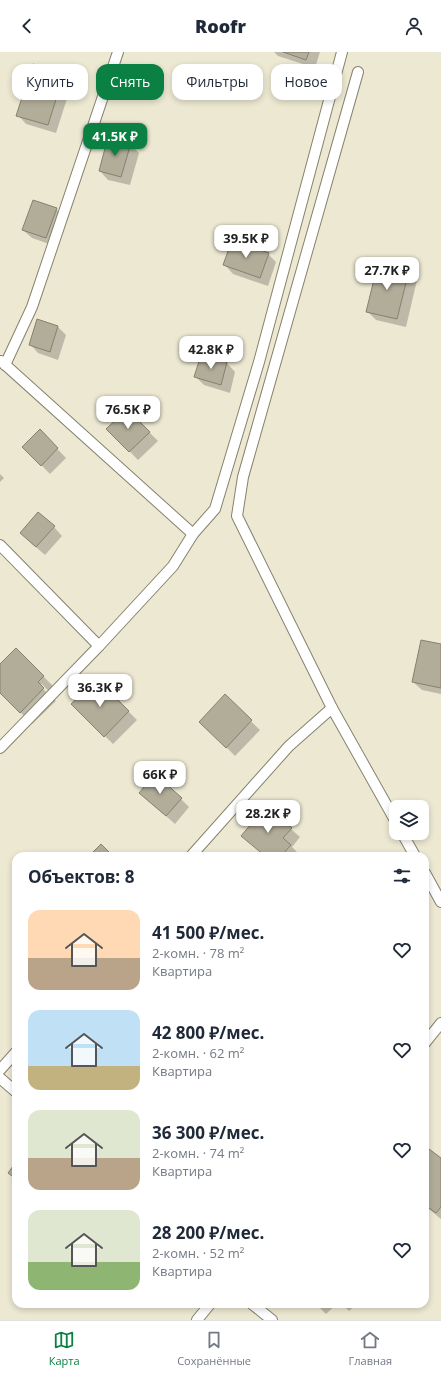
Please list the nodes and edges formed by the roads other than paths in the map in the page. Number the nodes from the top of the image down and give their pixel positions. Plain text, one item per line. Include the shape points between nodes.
1 (118, 52) edge
2 (342, 52) edge
3 (358, 72) dead end
4 (2, 362) edge
5 (193, 534) junction
6 (0, 545) edge
7 (99, 646) junction
8 (332, 708) junction
9 (0, 748) edge
10 (389, 810) edge
11 (406, 840) edge
12 (195, 852) edge
13 (413, 852) edge
14 (429, 880) edge
15 (441, 902) edge
16 (441, 1023) edge
17 (429, 1037) edge
18 (12, 1056) edge
19 (0, 1070) edge
20 (0, 1078) edge
21 (12, 1088) edge
22 (207, 1308) edge
23 (257, 1308) edge
24 (197, 1320) edge
25 (272, 1320) edge

1 - 4 lane via 32,307
2 - 5 lane via 259,362 215,509
3 - 8 lane via 243,477 237,516
4 - 5 lane
5 - 7 lane via 173,566
6 - 7 lane
7 - 9 lane
8 - 10 lane
8 - 12 lane via 289,746
11 - 13 lane
14 - 15 lane
16 - 17 lane
18 - 19 lane
20 - 21 lane
22 - 24 lane
23 - 25 lane

